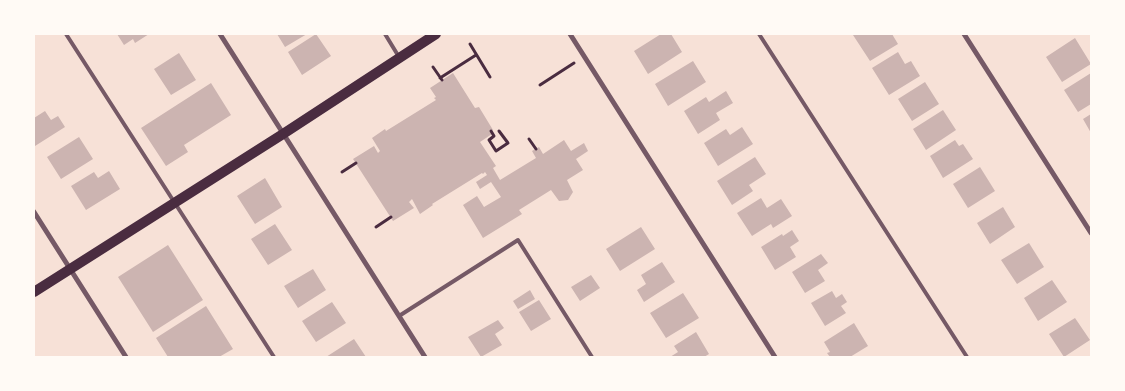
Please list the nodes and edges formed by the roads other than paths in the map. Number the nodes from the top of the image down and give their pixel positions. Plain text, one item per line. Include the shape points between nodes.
1 (66, 34) edge
2 (220, 34) edge
3 (385, 34) edge
4 (436, 34) edge
5 (570, 34) edge
6 (759, 34) edge
7 (964, 34) edge
8 (400, 57) junction
9 (283, 134) junction
10 (174, 203) junction
11 (34, 212) edge
12 (1091, 233) edge
13 (70, 268) junction
14 (34, 292) edge
15 (399, 316) junction
16 (126, 357) edge
17 (274, 357) edge
18 (425, 357) edge
19 (592, 357) edge
20 (776, 357) edge
21 (967, 357) edge

1 - 10 lane
2 - 9 street
3 - 8 lane
4 - 8 main road
5 - 20 street
6 - 21 lane
7 - 12 street
8 - 9 main road
9 - 10 main road
9 - 15 street
10 - 13 main road
10 - 17 lane
11 - 13 street
13 - 14 main road
13 - 16 street
15 - 18 street
15 - 19 lane via 518,240

